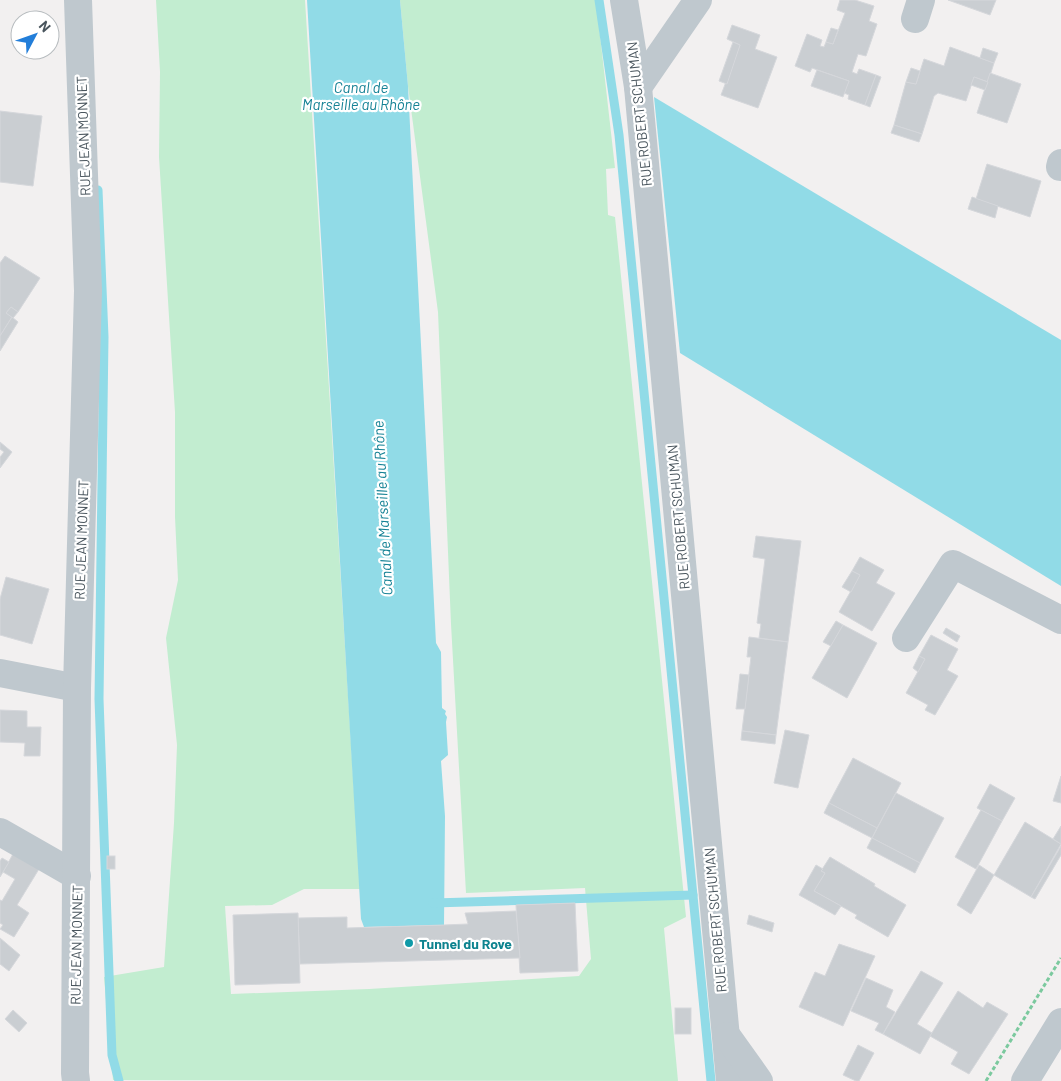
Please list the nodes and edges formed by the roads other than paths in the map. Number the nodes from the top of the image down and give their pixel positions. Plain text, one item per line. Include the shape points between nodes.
1 (78, 0) edge
2 (624, 0) edge
3 (698, 0) edge
4 (638, 87) junction
5 (1061, 620) edge
6 (906, 638) dead end
7 (0, 673) edge
8 (77, 688) junction
9 (0, 832) edge
10 (77, 876) junction
11 (1061, 1022) edge
12 (726, 1035) junction
13 (76, 1081) edge
14 (730, 1081) edge
15 (760, 1081) edge
16 (1025, 1081) edge

1 - 8 street, RUE JEAN MONNET via 88,291
2 - 4 street, RUE ROBERT SCHUMAN
3 - 4 street
4 - 12 street, RUE ROBERT SCHUMAN
5 - 6 street via 953,564
7 - 8 street
8 - 10 street, RUE JEAN MONNET
9 - 10 street
10 - 13 street, RUE JEAN MONNET
11 - 16 street
12 - 14 street, RUE ROBERT SCHUMAN
12 - 15 street

